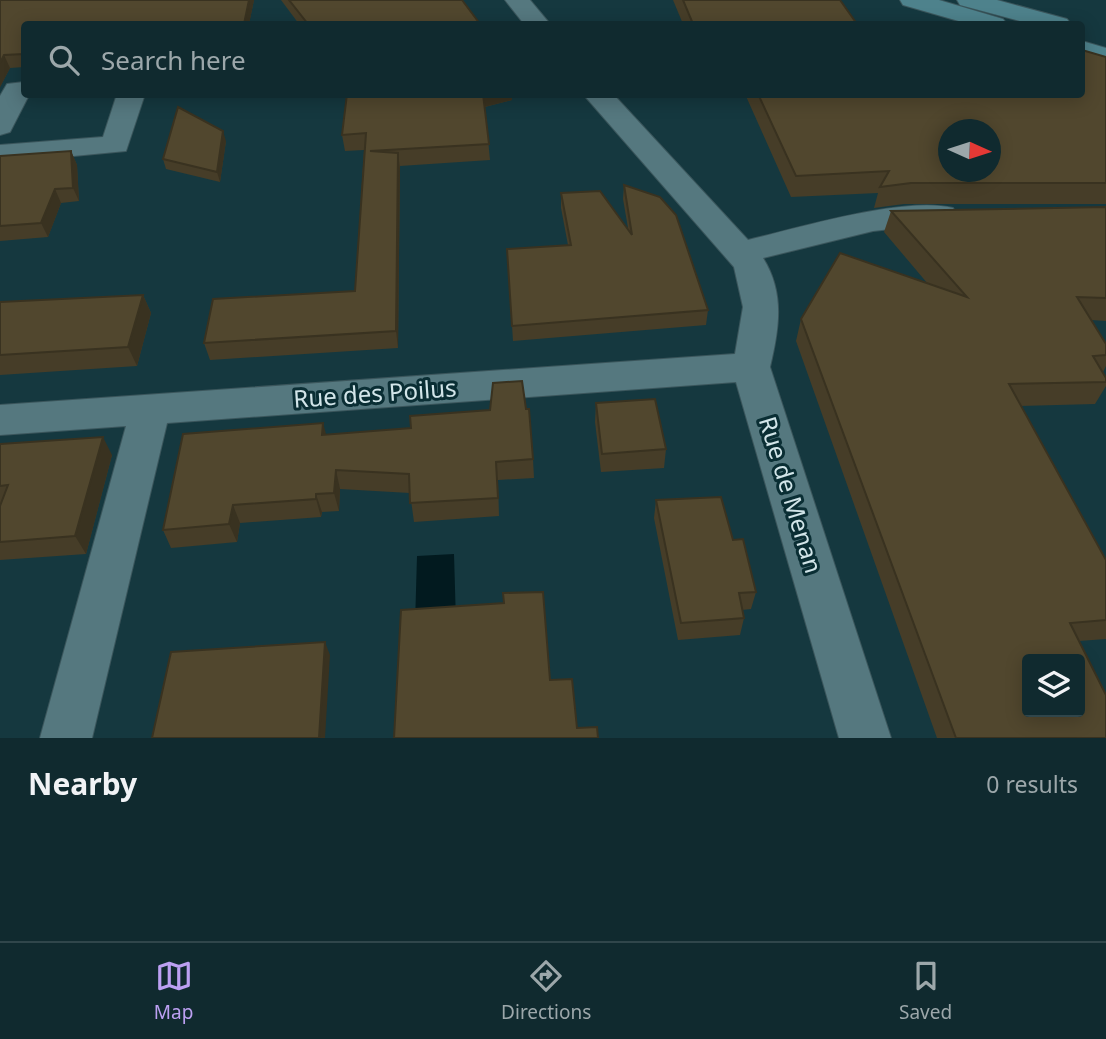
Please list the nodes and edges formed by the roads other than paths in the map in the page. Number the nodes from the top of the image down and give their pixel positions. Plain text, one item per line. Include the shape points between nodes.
1 (517, 0) edge
2 (912, 0) edge
3 (969, 0) edge
4 (534, 21) edge
5 (986, 21) edge
6 (1047, 21) edge
7 (1085, 32) edge
8 (1106, 38) edge
9 (1085, 50) edge
10 (1106, 56) edge
11 (21, 90) edge
12 (130, 98) edge
13 (601, 98) edge
14 (0, 126) edge
15 (0, 154) edge
16 (969, 215) edge
17 (741, 253) junction
18 (751, 367) junction
19 (150, 411) junction
20 (0, 421) edge
21 (66, 738) edge
22 (865, 738) edge

1 - 4 street
2 - 5 street
3 - 6 street
7 - 8 street
9 - 10 street
11 - 14 street
12 - 15 street via 115,145
13 - 17 street
16 - 17 street via 873,221
17 - 18 street via 757,276 762,304
18 - 19 street, Rue des Poilus
18 - 22 street, Rue de Menan
19 - 20 street, Rue des Poilus
19 - 21 street

